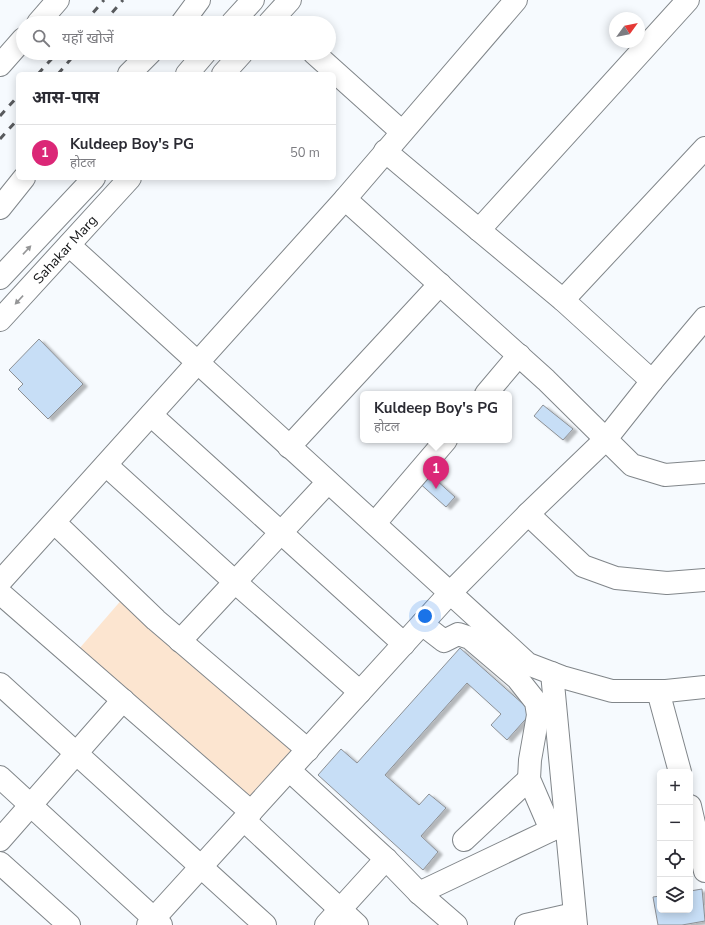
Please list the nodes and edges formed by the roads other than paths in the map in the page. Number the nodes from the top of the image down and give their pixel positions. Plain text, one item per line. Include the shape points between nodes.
1 (58, 0) edge
2 (199, 0) edge
3 (253, 0) edge
4 (290, 0) edge
5 (516, 0) edge
6 (688, 0) edge
7 (44, 16) edge
8 (187, 16) edge
9 (238, 16) edge
10 (278, 16) edge
11 (16, 47) edge
12 (143, 60) edge
13 (200, 60) edge
14 (236, 60) edge
15 (322, 60) edge
16 (0, 65) edge
17 (131, 72) edge
18 (189, 72) edge
19 (226, 72) edge
20 (335, 72) edge
21 (336, 73) edge
22 (402, 132) junction
23 (705, 148) edge
24 (385, 151) junction
25 (22, 180) edge
26 (92, 180) edge
27 (128, 180) edge
28 (344, 199) junction
29 (0, 208) edge
30 (479, 230) junction
31 (69, 245) junction
32 (0, 278) edge
33 (440, 284) junction
34 (563, 300) junction
35 (705, 318) edge
36 (0, 320) edge
37 (519, 355) junction
38 (197, 364) junction
39 (652, 381) junction
40 (489, 391) edge
41 (151, 415) junction
42 (606, 439) junction
43 (443, 443) edge
44 (289, 447) junction
45 (106, 465) junction
46 (705, 472) edge
47 (328, 482) junction
48 (528, 514) junction
49 (55, 523) junction
50 (375, 523) junction
51 (281, 532) junction
52 (705, 580) edge
53 (0, 582) edge
54 (234, 582) junction
55 (0, 593) edge
56 (450, 593) junction
57 (422, 624) junction
58 (180, 641) junction
59 (404, 644) junction
60 (552, 673) junction
61 (0, 684) edge
62 (705, 687) edge
63 (658, 691) junction
64 (360, 692) junction
65 (123, 700) junction
66 (308, 750) junction
67 (76, 753) junction
68 (679, 769) edge
69 (289, 770) junction
70 (0, 777) edge
71 (529, 779) junction
72 (30, 805) junction
73 (247, 816) junction
74 (693, 819) edge
75 (559, 826) junction
76 (0, 840) edge
77 (464, 840) dead end
78 (386, 859) junction
79 (0, 863) edge
80 (201, 866) junction
81 (705, 871) edge
82 (419, 893) junction
83 (333, 917) edge
84 (575, 920) edge
85 (154, 923) edge
86 (69, 925) edge
87 (265, 925) edge
88 (357, 925) edge
89 (456, 925) edge
90 (526, 925) edge

1 - 7 street
2 - 8 street
3 - 9 street
4 - 10 street
5 - 22 street
6 - 30 street
11 - 16 street
12 - 17 street
13 - 18 street
14 - 19 street
15 - 20 street
21 - 22 street
22 - 24 street
23 - 34 street
24 - 28 street
24 - 30 street
25 - 29 street
32 -> 26 street, Sahakar Marg
27 - 31 street, Sahakar Marg
28 - 33 street
28 - 38 street
30 - 34 street
31 -> 36 street, Sahakar Marg
31 - 38 street
33 - 37 street
33 - 44 street
34 - 39 street
35 - 39 street
37 - 40 street
37 - 42 street
38 - 41 street
38 - 44 street
39 - 42 street
41 - 45 street
41 - 51 street
42 - 46 street via 632,465 665,475
42 - 48 street
43 - 50 street
44 - 47 street
45 - 49 street
45 - 54 street
47 - 50 street
47 - 51 street
48 - 52 street via 583,566 616,578 667,583
48 - 56 street
49 - 53 street
49 - 58 street
50 - 56 street
51 - 54 street
51 - 59 street
54 - 58 street
54 - 64 street
55 - 65 street
56 - 57 street
56 - 60 street via 528,664
57 - 59 street
57 - 71 street via 444,641 458,634 470,638 517,678 532,695 538,715
58 - 66 street
59 - 64 street
60 - 63 street via 612,691
60 - 75 street
61 - 67 street
62 - 63 street
63 - 68 street
64 - 66 street
65 - 67 street
65 - 73 street
66 - 69 street
67 - 72 street
67 - 80 street
69 - 73 street
69 - 78 street
70 - 72 street
71 - 75 street
71 - 77 street
72 - 76 street
72 - 85 street
73 - 80 street
73 - 83 street
74 - 81 street
75 - 82 street
75 - 84 street
78 - 82 street
78 - 83 street
79 - 86 street
80 - 85 street
80 - 87 street
82 - 89 street
83 - 88 street
84 - 90 street

